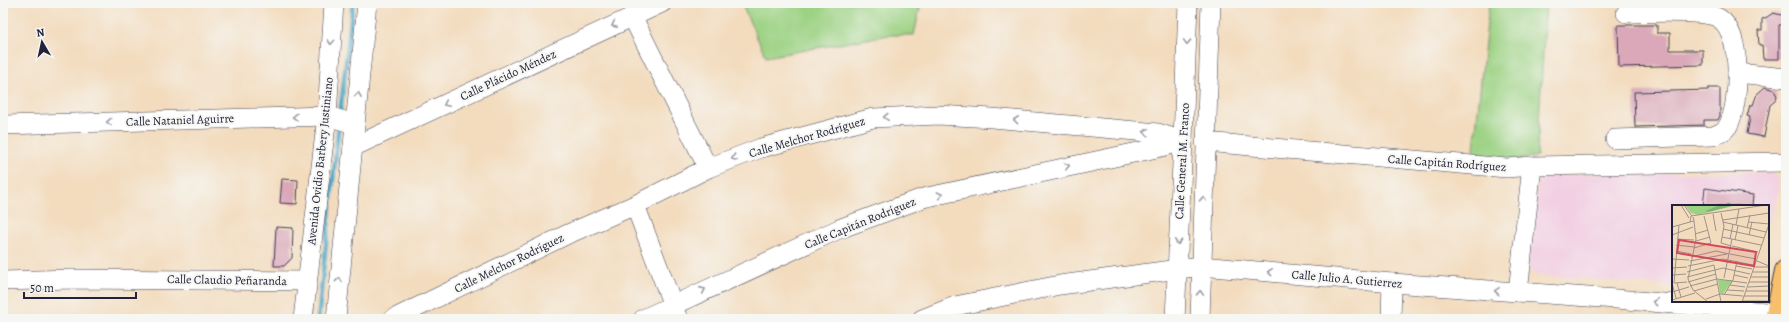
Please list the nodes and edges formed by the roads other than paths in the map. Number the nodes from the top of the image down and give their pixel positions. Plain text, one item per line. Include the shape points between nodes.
1 (334, 3) edge
2 (367, 3) edge
3 (662, 3) edge
4 (1188, 3) edge
5 (1211, 3) edge
6 (1626, 13) dead end
7 (632, 16) junction
8 (1786, 66) edge
9 (1737, 69) junction
10 (1786, 78) edge
11 (340, 120) junction
12 (3, 125) edge
13 (1615, 139) dead end
14 (1183, 141) junction
15 (1205, 142) junction
16 (353, 148) junction
17 (1786, 162) edge
18 (1532, 166) junction
19 (708, 168) junction
20 (635, 205) junction
21 (1201, 266) junction
22 (1176, 269) junction
23 (1786, 271) edge
24 (3, 281) edge
25 (307, 281) junction
26 (1392, 283) junction
27 (1518, 292) junction
28 (676, 312) edge
29 (1777, 316) edge
30 (303, 319) edge
31 (336, 319) edge
32 (393, 319) edge
33 (643, 319) edge
34 (922, 319) edge
35 (1175, 319) edge
36 (1200, 319) edge
37 (1391, 319) edge

1 -> 11 street, Avenida Ovidio Barbery Justiniano
11 -> 2 street, Avenida Ovidio Barbery Justiniano
3 - 7 street, Calle Plácido Méndez
4 -> 14 street, Calle General M. Franco
5 - 15 street, Calle General M. Franco
6 - 9 street via 1697,14 1720,19 1736,46
7 -> 16 street, Calle Plácido Méndez
7 - 19 street
8 - 9 street
9 - 10 street
9 - 13 street via 1731,116 1728,126 1722,133 1713,136
11 -> 12 street, Calle Nataniel Aguirre
11 - 16 street, Avenida Ovidio Barbery Justiniano
11 - 25 street, Avenida Ovidio Barbery Justiniano
14 -> 19 street, Calle Melchor Rodríguez via 1158,133 992,118 938,115 873,118 761,148
14 -> 22 street, Calle General M. Franco
28 -> 14 street, Calle Capitán Rodríguez via 839,229 923,198
15 - 18 street, Calle Capitán Rodríguez via 1506,168
21 -> 15 street, Calle General M. Franco
31 -> 16 street, Avenida Ovidio Barbery Justiniano
17 - 18 street, Calle Capitán Rodríguez
18 - 27 street
19 - 20 street, Calle Melchor Rodríguez
20 - 28 street
20 - 32 street, Calle Melchor Rodríguez via 568,234
21 - 22 street, Calle Julio A. Gutierrez
26 -> 21 street, Calle Julio A. Gutierrez
36 -> 21 street, Calle General M. Franco
22 - 34 street, Calle Julio A. Gutierrez via 1060,285 955,306
22 - 35 street, Calle General M. Franco
23 - 29 main road
24 - 25 street, Calle Claudio Peñaranda
25 - 30 street, Avenida Ovidio Barbery Justiniano
27 -> 26 street, Calle Julio A. Gutierrez
26 - 37 street
29 -> 27 street, Calle Julio A. Gutierrez
28 - 33 street, Calle Capitán Rodríguez

